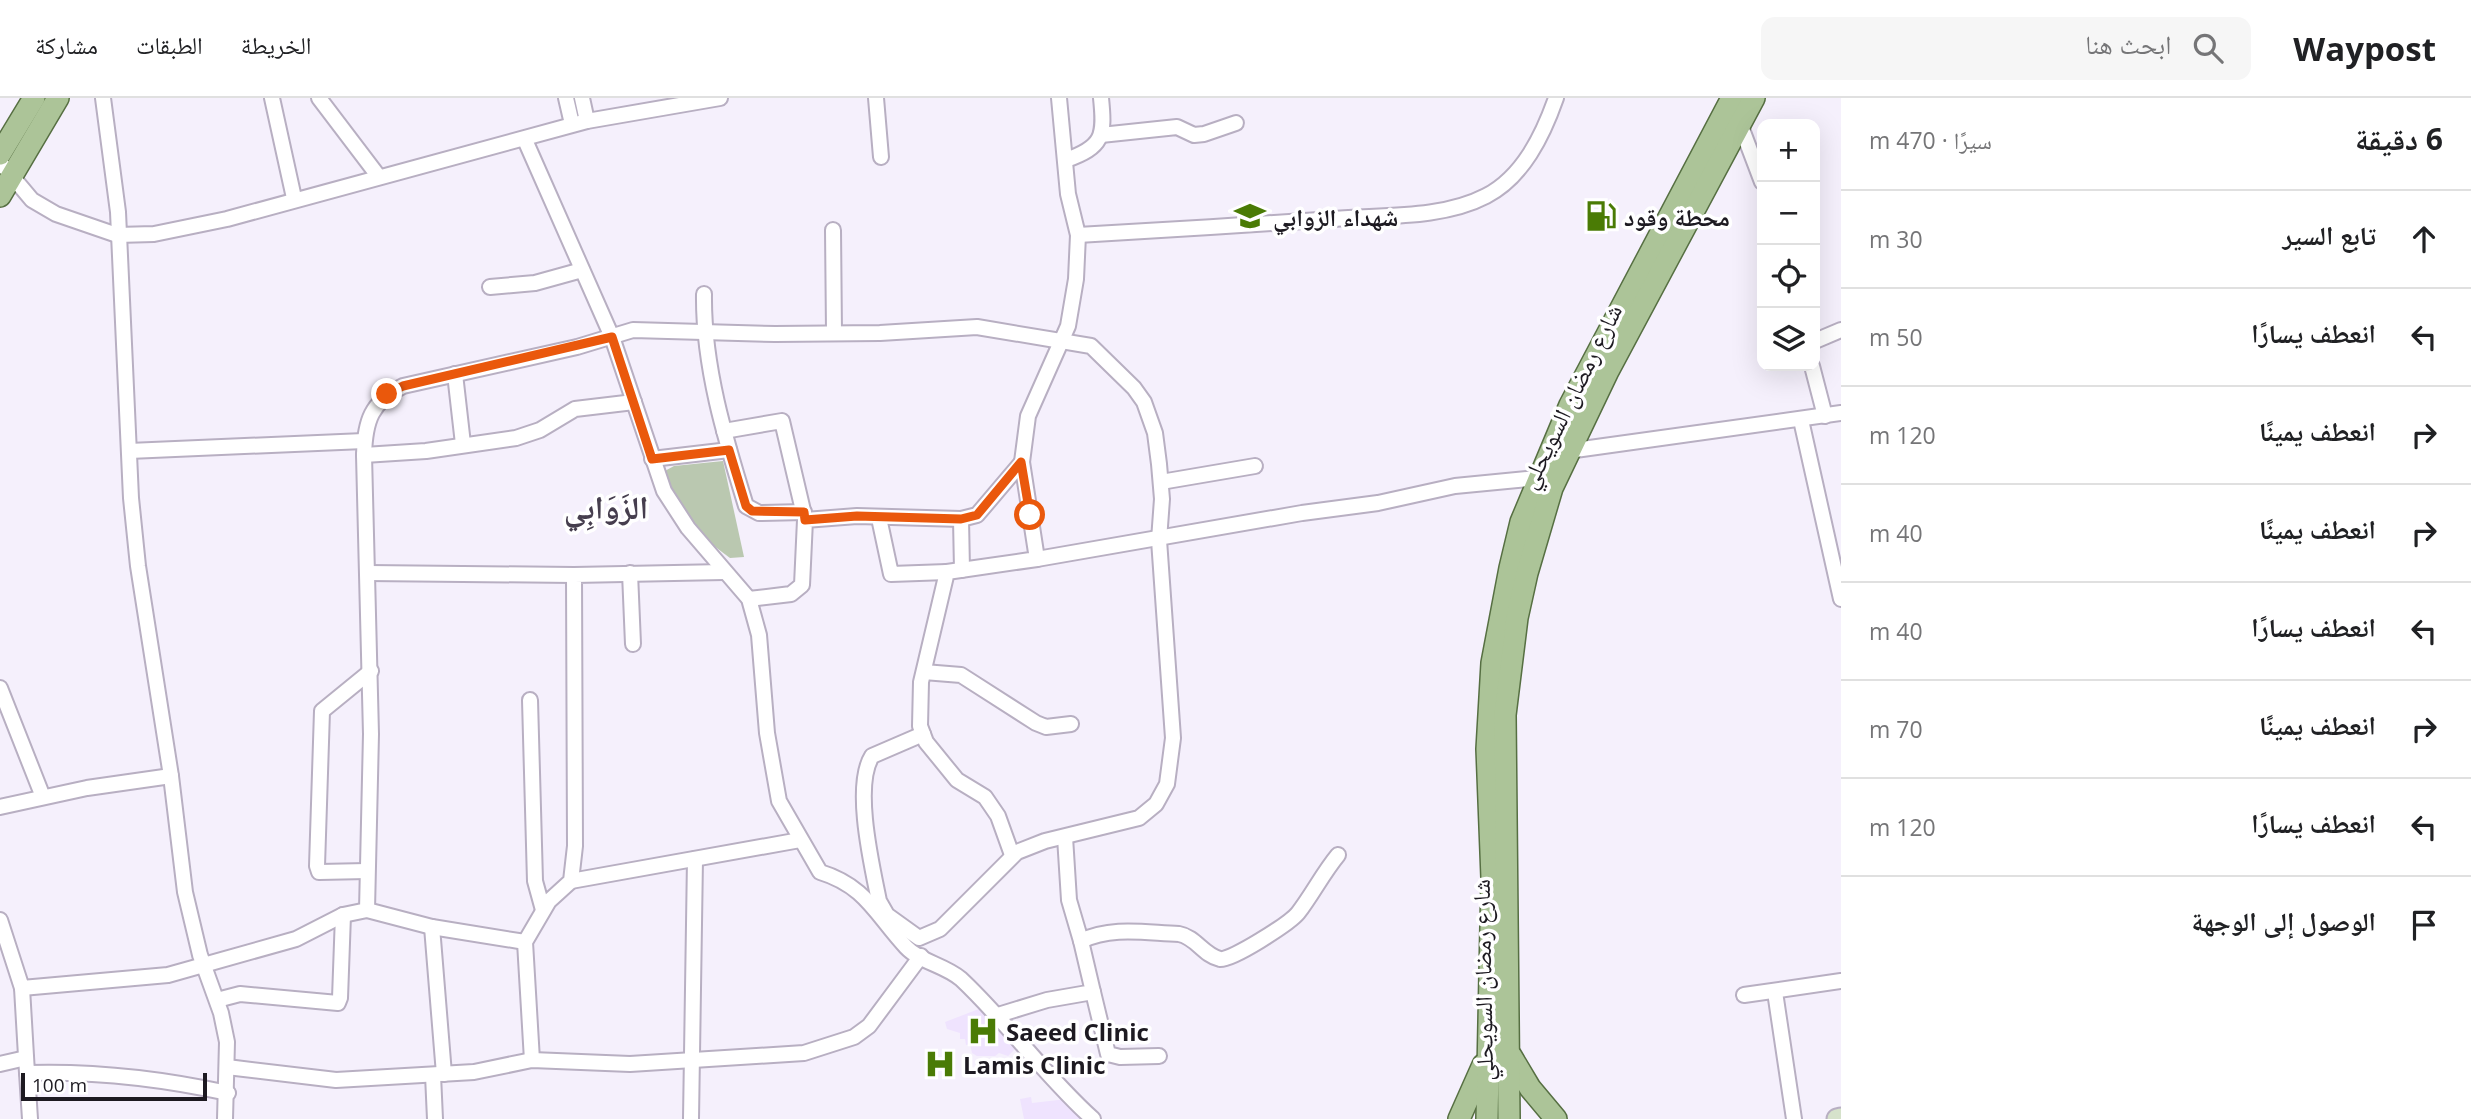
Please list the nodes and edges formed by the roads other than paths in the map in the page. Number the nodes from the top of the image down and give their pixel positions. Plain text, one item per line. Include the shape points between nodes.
1 (34, 98) edge
2 (58, 98) edge
3 (103, 98) edge
4 (272, 98) edge
5 (319, 98) edge
6 (566, 98) edge
7 (582, 98) edge
8 (876, 98) edge
9 (1059, 98) edge
10 (1101, 98) edge
11 (1556, 98) edge
12 (1732, 98) edge
13 (1754, 98) edge
14 (710, 99) edge
15 (579, 122) junction
16 (1236, 123) dead end
17 (1740, 124) junction
18 (1101, 135) junction
19 (524, 140) junction
20 (0, 154) edge
21 (881, 157) dead end
22 (1066, 160) junction
23 (1757, 169) edge
24 (6, 170) edge
25 (379, 177) junction
26 (0, 196) edge
27 (294, 198) junction
28 (833, 230) dead end
29 (117, 235) junction
30 (1078, 235) junction
31 (582, 270) junction
32 (490, 287) dead end
33 (704, 294) dead end
34 (1841, 330) edge
35 (834, 332) junction
36 (706, 335) junction
37 (612, 337) junction
38 (1820, 339) edge
39 (1063, 341) junction
40 (1813, 371) edge
41 (455, 374) junction
42 (634, 402) junction
43 (1841, 413) edge
44 (1825, 416) junction
45 (1801, 421) junction
46 (724, 431) junction
47 (463, 444) junction
48 (364, 448) junction
49 (729, 450) junction
50 (129, 451) junction
51 (1568, 451) junction
52 (652, 459) junction
53 (1021, 462) junction
54 (1255, 466) dead end
55 (1538, 478) junction
56 (1161, 481) junction
57 (804, 516) junction
58 (878, 518) junction
59 (961, 519) junction
60 (1159, 540) junction
61 (1037, 559) junction
62 (955, 571) junction
63 (724, 572) junction
64 (368, 573) junction
65 (630, 573) junction
66 (574, 575) junction
67 (749, 599) junction
68 (1841, 599) edge
69 (633, 644) dead end
70 (370, 671) junction
71 (924, 672) junction
72 (0, 688) edge
73 (530, 700) dead end
74 (1071, 724) dead end
75 (923, 734) junction
76 (171, 776) junction
77 (43, 797) junction
78 (0, 807) edge
79 (1065, 837) junction
80 (800, 840) junction
81 (1012, 855) junction
82 (1338, 855) dead end
83 (695, 859) junction
84 (367, 871) junction
85 (571, 881) junction
86 (367, 910) junction
87 (543, 910) junction
88 (343, 915) junction
89 (0, 920) edge
90 (432, 927) junction
91 (1081, 941) junction
92 (525, 942) junction
93 (921, 956) junction
94 (204, 966) junction
95 (1841, 981) edge
96 (22, 988) junction
97 (1093, 992) junction
98 (1775, 992) junction
99 (1744, 995) dead end
100 (217, 1000) junction
101 (998, 1015) junction
102 (1489, 1050) junction
103 (1510, 1055) junction
104 (1159, 1056) dead end
105 (532, 1060) junction
106 (691, 1060) junction
107 (0, 1064) edge
108 (27, 1065) junction
109 (228, 1067) junction
110 (439, 1075) junction
111 (228, 1093) junction
112 (30, 1119) edge
113 (225, 1119) edge
114 (435, 1119) edge
115 (691, 1119) edge
116 (1093, 1119) edge
117 (1459, 1119) edge
118 (1487, 1119) edge
119 (1509, 1119) edge
120 (1556, 1119) edge
121 (1794, 1119) edge

1 - 20 main road
2 - 24 main road
3 - 29 street
4 - 27 street
5 - 25 street
6 - 15 street
7 - 15 street
8 - 21 street
9 - 22 street
10 - 18 street
11 - 30 street via 1528,158 1487,196 1460,205 1399,214
12 - 55 main road, شارع رمضان السويحلي via 1570,405
13 - 17 main road, شارع رمضان السويحلي
14 - 15 street
15 - 19 street
16 - 18 street via 1194,135 1177,127
17 - 23 street
17 - 51 main road, شارع رمضان السويحلي
18 - 22 street via 1095,147
19 - 25 street
19 - 31 street
22 - 30 street
24 - 26 main road
24 - 29 street via 32,200 56,214
25 - 27 street
27 - 29 street via 191,227
28 - 35 street
29 - 50 street
30 - 39 street via 1076,279
31 - 32 street via 535,283
31 - 37 street
33 - 36 street
34 - 38 street
35 - 36 street
35 - 39 street via 977,327
36 - 37 street via 653,329
36 - 46 street
37 - 41 street
37 - 42 street
39 - 53 street via 1028,416
39 - 56 street via 1091,346 1144,402 1155,433
40 - 44 street
41 - 47 street
41 - 48 street via 387,394 373,410
42 - 47 street via 575,409 516,438
42 - 52 street
43 - 44 street
44 - 45 street
45 - 51 street
45 - 68 street
46 - 49 street
46 - 57 street via 782,421
47 - 48 street via 426,451
48 - 50 street
48 - 64 street
49 - 52 street
49 - 57 street via 746,506 752,511
50 - 76 street via 138,566
51 - 103 main road, شارع رمضان السويحلي via 1527,573 1509,669
52 - 63 street via 675,511
53 - 59 street via 977,515
53 - 61 street
54 - 56 street
55 - 60 street via 1455,486
55 - 102 main road, شارع رمضان السويحلي via 1518,533 1492,663 1487,750 1492,878
56 - 60 street
57 - 58 street
57 - 67 street via 802,585 791,594
58 - 59 street
58 - 62 street via 891,574
59 - 62 street
60 - 61 street
60 - 79 street via 1173,738 1167,785 1156,804 1139,818
61 - 62 street
62 - 71 street
63 - 65 street
63 - 67 street
64 - 66 street
64 - 70 street
65 - 66 street
65 - 69 street
66 - 85 street via 577,797
67 - 80 street via 759,635 772,773 779,801
70 - 84 street
70 - 84 street via 322,711 317,866 319,872
71 - 74 street via 961,675 1046,727
71 - 75 street
72 - 77 street
73 - 87 street via 535,881
75 - 81 street via 957,780 985,797 998,816
75 - 81 street via 872,756 865,769 870,852 879,901 887,915 913,936 924,938 940,929
76 - 77 street
76 - 94 street via 185,892
77 - 78 street
79 - 81 street
79 - 91 street via 1069,900
80 - 83 street
80 - 93 street via 820,872 859,891 906,948
82 - 91 street via 1294,917 1228,960 1211,956 1179,934 1118,931
83 - 85 street
83 - 106 street
84 - 86 street
85 - 87 street
86 - 88 street
86 - 90 street
87 - 92 street
88 - 94 street via 296,939
88 - 100 street via 338,1003 240,994
89 - 96 street
90 - 92 street
90 - 110 street
91 - 97 street
92 - 105 street
93 - 101 street via 948,969
93 - 106 street via 869,1026 854,1037 804,1054
94 - 96 street via 168,975
94 - 100 street
95 - 98 street
96 - 108 street
97 - 101 street
97 - 104 street via 1108,1054
98 - 99 street
98 - 121 street
100 - 109 street
101 - 116 street
102 - 117 main road
102 - 118 main road, شارع رمضان السويحلي
103 - 119 main road, شارع رمضان السويحلي
103 - 120 main road
105 - 106 street
105 - 110 street
106 - 115 street
107 - 108 street
108 - 111 street
108 - 112 street
109 - 110 street via 336,1080
109 - 111 street
110 - 114 street
111 - 113 street

